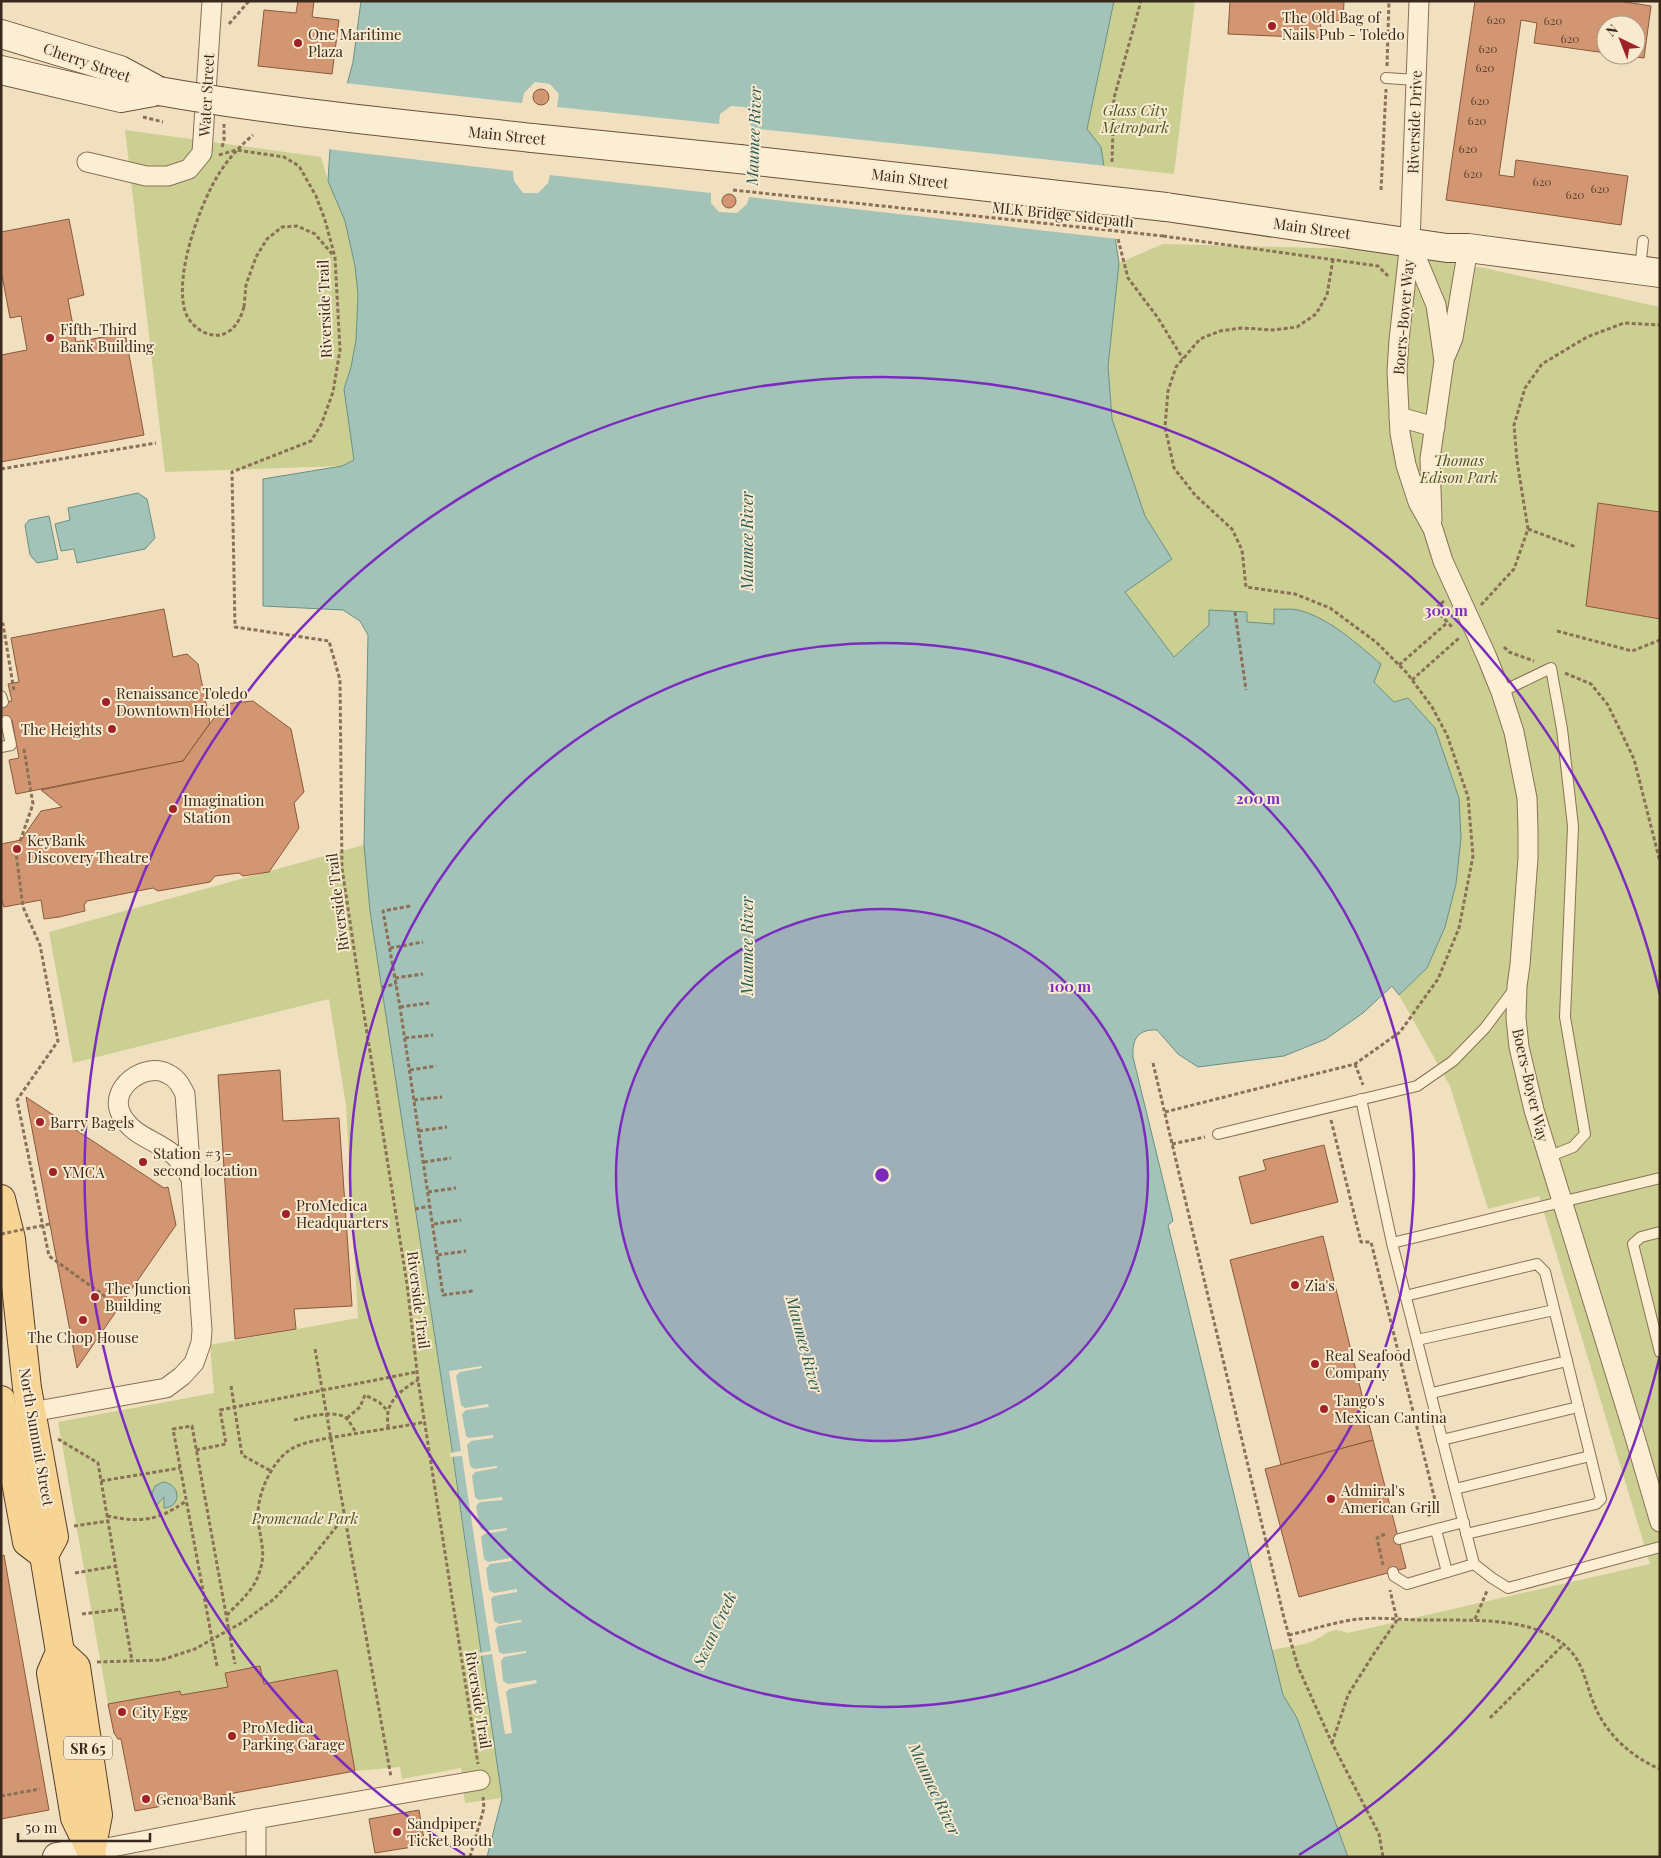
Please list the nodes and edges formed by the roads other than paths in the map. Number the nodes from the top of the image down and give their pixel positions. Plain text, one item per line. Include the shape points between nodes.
1 (212, 1) edge
2 (1419, 1) edge
3 (1, 34) edge
4 (1, 70) edge
5 (1386, 78) road end
6 (1416, 80) junction
7 (159, 91) junction
8 (87, 162) dead end
9 (1644, 241) dead end
10 (1410, 242) junction
11 (1468, 248) junction
12 (1650, 272) edge
13 (1444, 361) junction
14 (1399, 417) junction
15 (1435, 427) junction
16 (1433, 529) junction
17 (1501, 692) junction
18 (6, 721) dead end
19 (1, 747) edge
20 (1517, 986) junction
21 (1364, 1098) junction
22 (1218, 1134) road end
23 (1548, 1158) junction
24 (191, 1178) junction
25 (1660, 1178) edge
26 (1, 1199) edge
27 (1562, 1203) junction
28 (1660, 1232) edge
29 (1392, 1243) junction
30 (1406, 1296) junction
31 (1554, 1310) junction
32 (9, 1315) edge
33 (1417, 1340) junction
34 (1660, 1352) edge
35 (1567, 1361) junction
36 (1432, 1393) junction
37 (1578, 1407) junction
38 (3, 1408) edge
39 (31, 1412) junction
40 (1442, 1440) junction
41 (1590, 1456) junction
42 (1455, 1489) junction
43 (1464, 1522) junction
44 (1660, 1522) edge
45 (1436, 1530) junction
46 (1466, 1534) junction
47 (1399, 1539) dead end
48 (1660, 1547) edge
49 (44, 1555) junction
50 (1474, 1564) junction
51 (1389, 1572) road end
52 (1447, 1572) junction
53 (480, 1780) road end
54 (256, 1819) junction
55 (91, 1854) edge
56 (57, 1857) edge
57 (256, 1857) edge

1 - 8 street, Water Street via 202,153 189,169 168,176 146,176
2 - 6 street, Riverside Drive
3 - 7 main road, Cherry Street via 120,70
4 - 7 main road, Cherry Street via 121,98
5 - 6 lane
6 - 10 street, Riverside Drive
7 - 10 main road, Main Street, bridge via 308,113 1166,208
9 - 12 lane
10 - 11 main road, Main Street
10 - 13 street, Boers-Boyer Way via 1436,305
10 - 14 street, Boers-Boyer Way via 1398,340
11 - 12 main road, Main Street
11 - 13 street via 1453,338
13 - 15 street, Boers-Boyer Way
14 - 15 street
14 - 16 street, Boers-Boyer Way via 1406,465 1418,502
15 - 16 street, Boers-Boyer Way via 1430,459
16 - 17 street, Boers-Boyer Way via 1443,560
17 - 20 street, Boers-Boyer Way via 1516,742 1527,798 1528,858
17 - 23 lane via 1551,668 1573,826 1565,1017 1585,1134 1573,1146
18 - 19 lane via 11,745
20 - 21 lane via 1485,1028 1453,1061 1417,1086
20 - 23 street, Boers-Boyer Way via 1519,1047
21 - 22 lane
21 - 29 lane
23 - 27 street, Boers-Boyer Way
24 - 24 street via 185,1094 177,1080 167,1073 155,1070 140,1073 119,1093 121,1114 138,1134 175,1156
24 - 39 street via 202,1330 198,1354 188,1371 166,1388
25 - 27 lane
26 - 32 main road, North Summit Street via 11,1239
27 - 29 lane
27 - 44 street, Boers-Boyer Way
28 - 34 lane via 1640,1237 1633,1244
29 - 30 lane
30 - 31 lane via 1537,1264 1545,1272
30 - 33 lane
31 - 33 lane
31 - 35 lane
32 - 39 main road, North Summit Street
33 - 36 lane
35 - 36 lane
35 - 37 lane
36 - 40 lane
37 - 40 lane
37 - 41 lane
38 - 39 street
38 - 49 main road, North Summit Street via 28,1542
39 - 49 main road, North Summit Street via 54,1538
40 - 42 lane
41 - 42 lane
41 - 46 lane via 1600,1499 1596,1504
42 - 43 lane
43 - 45 lane
43 - 46 lane
45 - 47 lane
45 - 52 lane
46 - 50 lane
48 - 50 lane via 1508,1588
49 - 55 main road, SR 65 via 60,1652 51,1673 75,1818
50 - 52 lane
51 - 52 lane via 1406,1584
53 - 54 street
54 - 55 street
54 - 57 street
55 - 56 main road

